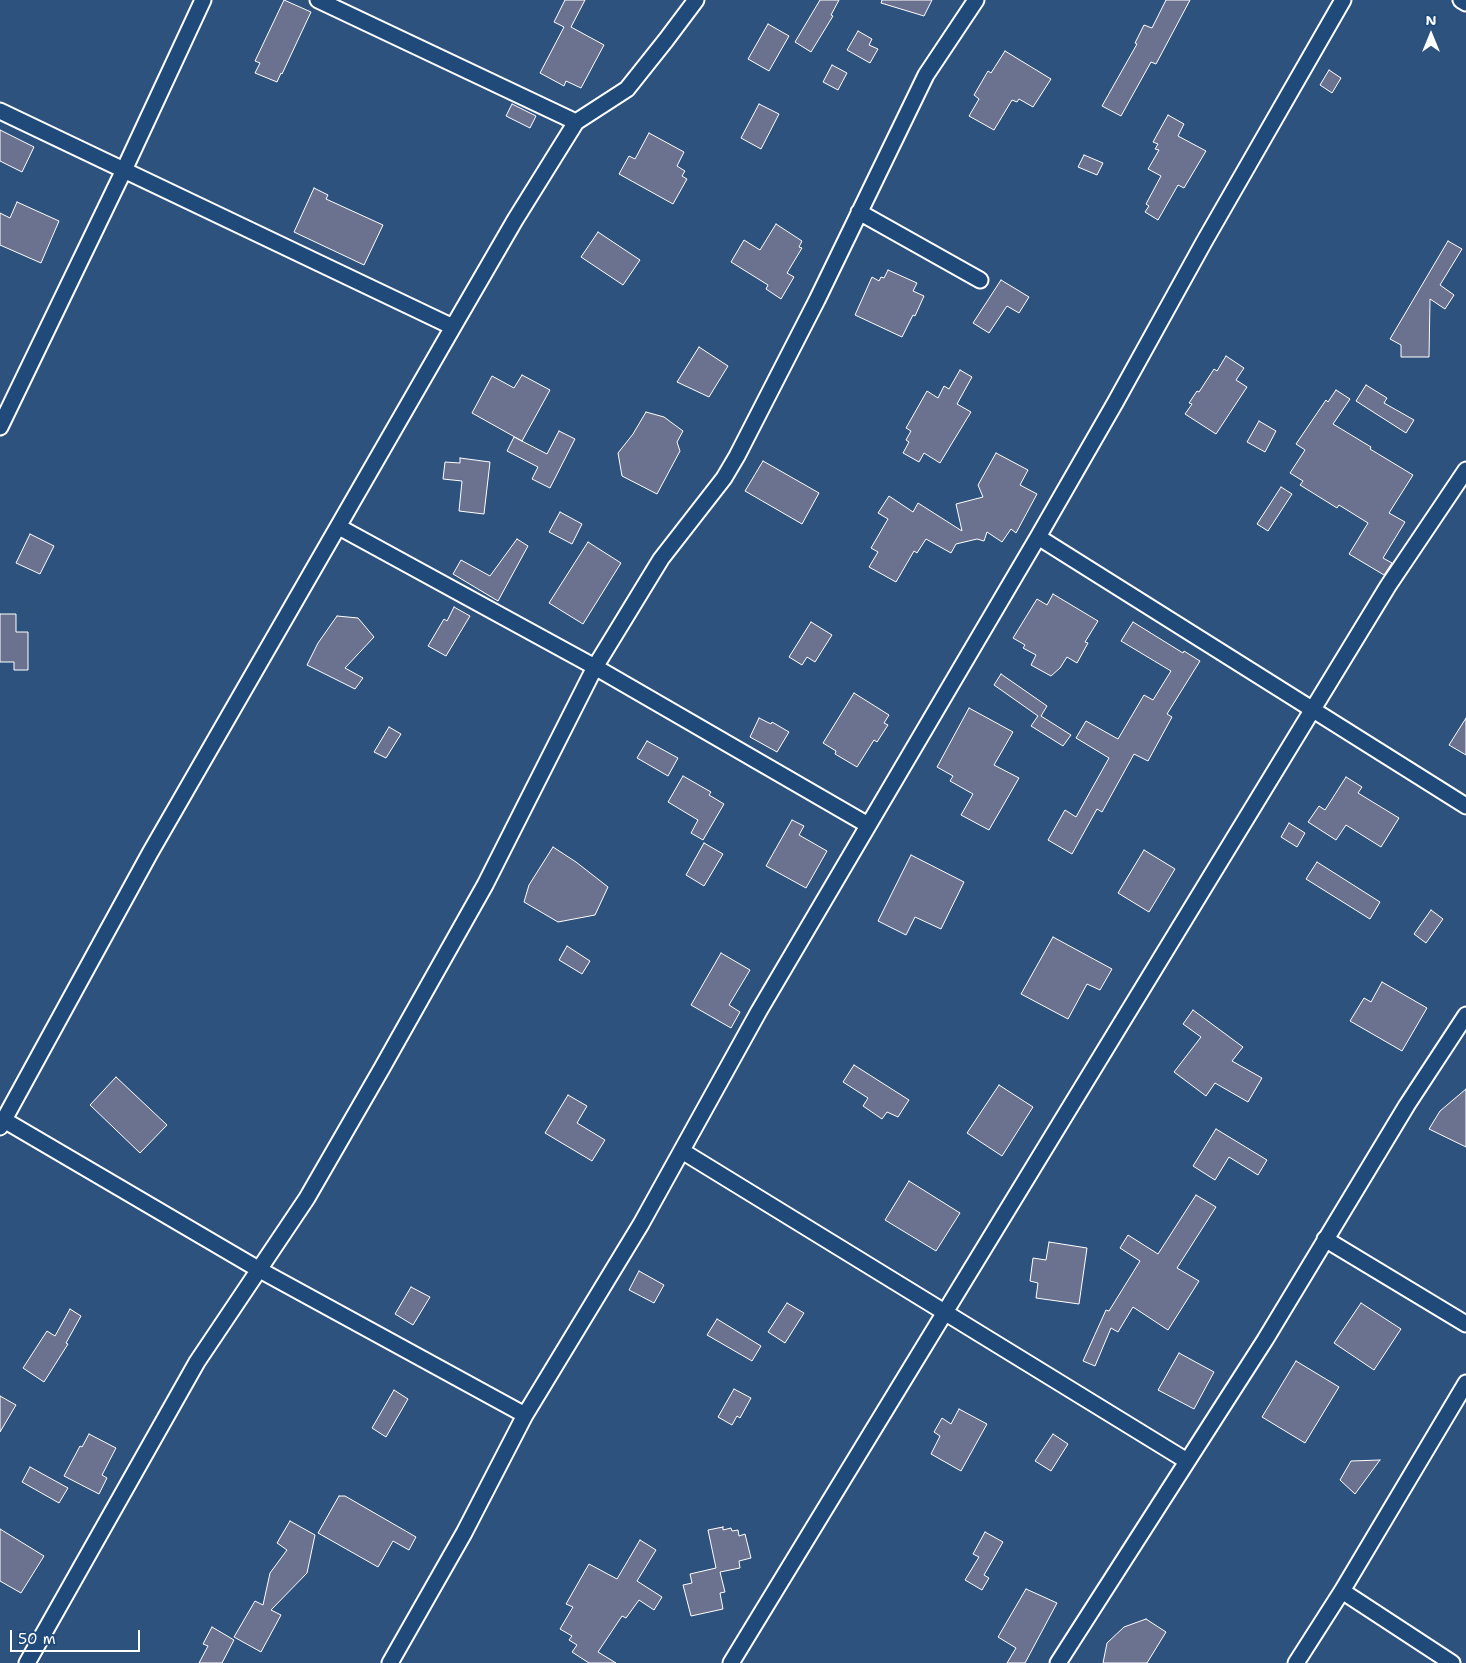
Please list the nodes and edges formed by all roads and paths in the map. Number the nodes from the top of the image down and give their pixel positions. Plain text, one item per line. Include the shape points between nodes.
1 (203, 0) edge
2 (318, 0) edge
3 (696, 0) edge
4 (976, 0) edge
5 (1343, 0) edge
6 (1462, 0) edge
7 (1466, 3) edge
8 (0, 111) edge
9 (576, 122) junction
10 (124, 170) junction
11 (859, 212) junction
12 (980, 280) dead end
13 (453, 327) junction
14 (0, 427) edge
15 (1466, 470) edge
16 (339, 527) junction
17 (1038, 537) junction
18 (595, 668) junction
19 (1313, 709) junction
20 (1466, 806) edge
21 (868, 825) junction
22 (1466, 1015) edge
23 (2, 1124) edge
24 (682, 1151) junction
25 (1325, 1240) junction
26 (258, 1269) junction
27 (945, 1312) junction
28 (1466, 1324) edge
29 (1466, 1383) edge
30 (525, 1415) junction
31 (1187, 1461) junction
32 (1342, 1591) junction
33 (27, 1663) edge
34 (390, 1663) edge
35 (731, 1663) edge
36 (1058, 1663) edge
37 (1296, 1663) edge
38 (1452, 1663) edge

1 - 10 street
2 - 9 street
3 - 9 street via 627,89
4 - 11 street via 926,75
5 - 17 street
6 - 7 street
8 - 10 street
9 - 13 street
10 - 13 street
10 - 14 street
11 - 12 street
11 - 18 street via 737,456 724,478 661,559
13 - 16 street
15 - 19 street via 1388,586
16 - 18 street
16 - 23 street via 150,853
17 - 19 street
17 - 21 street
18 - 21 street
18 - 26 street via 485,885 307,1198
19 - 20 street
19 - 27 street
21 - 24 street
22 - 25 street
23 - 26 street
24 - 27 street
24 - 30 street
25 - 28 street
25 - 31 street
26 - 30 street
26 - 33 street via 197,1362
27 - 31 street
27 - 35 street
29 - 32 street
30 - 34 street via 464,1534
31 - 36 street
32 - 37 street
32 - 38 street

